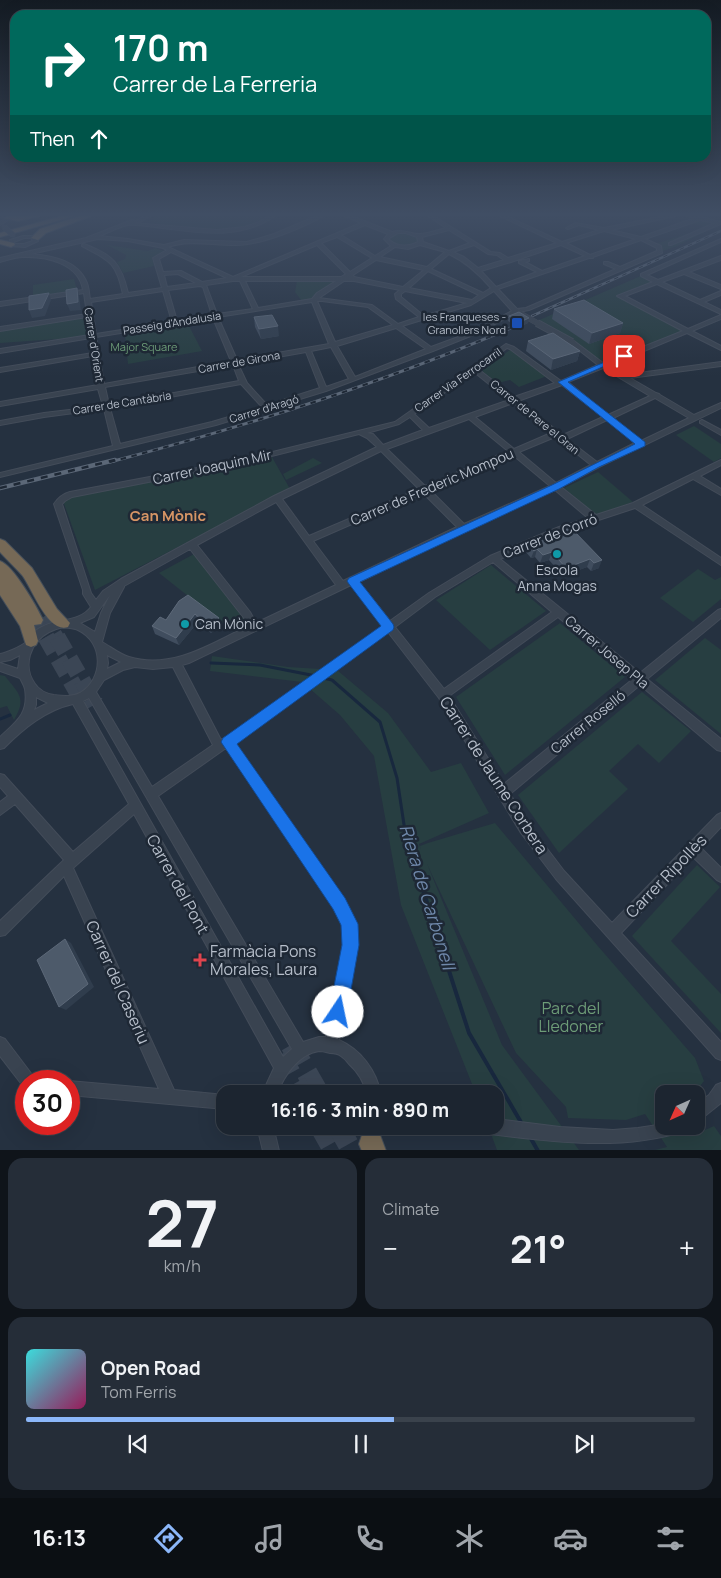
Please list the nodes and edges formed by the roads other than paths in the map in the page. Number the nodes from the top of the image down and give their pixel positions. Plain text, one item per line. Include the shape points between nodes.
1 (73, 269) edge
2 (119, 269) edge
3 (159, 269) edge
4 (211, 269) edge
5 (258, 269) edge
6 (343, 269) edge
7 (362, 269) edge
8 (428, 269) joint
9 (482, 269) edge
10 (533, 269) edge
11 (554, 269) edge
12 (620, 269) edge
13 (657, 269) edge
14 (693, 269) edge
15 (477, 270) joint
16 (685, 272) junction
17 (542, 273) junction
18 (161, 274) junction
19 (352, 277) junction
20 (233, 279) junction
21 (242, 279) junction
22 (342, 279) junction
23 (659, 282) junction
24 (203, 284) junction
25 (721, 287) edge
26 (403, 288) junction
27 (494, 289) junction
28 (166, 290) junction
29 (86, 291) junction
30 (721, 293) edge
31 (483, 295) junction
32 (126, 296) junction
33 (314, 300) junction
34 (87, 302) junction
35 (473, 302) junction
36 (699, 302) junction
37 (0, 304) edge
38 (256, 310) junction
39 (516, 311) junction
40 (721, 312) edge
41 (89, 315) junction
42 (215, 316) junction
43 (721, 317) edge
44 (424, 318) junction
45 (175, 323) junction
46 (398, 326) junction
47 (0, 328) edge
48 (687, 331) junction
49 (92, 336) junction
50 (332, 346) junction
51 (721, 348) edge
52 (308, 350) junction
53 (431, 350) junction
54 (0, 351) edge
55 (95, 354) junction
56 (235, 362) junction
57 (721, 364) edge
58 (602, 365) junction
59 (0, 370) edge
60 (474, 370) junction
61 (624, 377) junction
62 (353, 380) junction
63 (243, 382) junction
64 (561, 382) junction
65 (100, 386) junction
66 (324, 390) junction
67 (657, 395) junction
68 (514, 400) junction
69 (0, 404) edge
70 (721, 405) edge
71 (107, 407) junction
72 (266, 408) junction
73 (410, 414) junction
74 (470, 416) junction
75 (608, 416) junction
76 (690, 416) dead end
77 (702, 422) dead end
78 (0, 423) edge
79 (428, 432) junction
80 (362, 433) junction
81 (721, 433) edge
82 (558, 437) junction
83 (641, 444) junction
84 (117, 448) junction
85 (382, 448) junction
86 (514, 452) junction
87 (721, 462) edge
88 (596, 465) junction
89 (0, 475) edge
90 (694, 476) junction
91 (555, 487) junction
92 (424, 490) junction
93 (721, 492) edge
94 (278, 498) junction
95 (636, 505) junction
96 (594, 519) junction
97 (463, 528) junction
98 (309, 539) junction
99 (0, 544) edge
100 (192, 545) junction
101 (0, 556) edge
102 (494, 558) junction
103 (721, 562) edge
104 (0, 566) edge
105 (124, 581) junction
106 (353, 581) junction
107 (0, 583) edge
108 (342, 586) junction
109 (87, 590) junction
110 (106, 593) junction
111 (96, 607) junction
112 (559, 612) junction
113 (721, 613) edge
114 (66, 624) junction
115 (388, 627) junction
116 (254, 628) junction
117 (29, 644) junction
118 (100, 644) junction
119 (0, 658) edge
120 (133, 663) junction
121 (176, 663) junction
122 (0, 667) edge
123 (24, 675) junction
124 (100, 677) junction
125 (640, 679) junction
126 (310, 684) joint
127 (30, 686) junction
128 (90, 691) junction
129 (443, 695) junction
130 (72, 700) junction
131 (23, 722) junction
132 (0, 744) edge
133 (224, 744) junction
134 (721, 746) edge
135 (0, 779) edge
136 (502, 793) junction
137 (150, 795) junction
138 (15, 797) junction
139 (134, 806) junction
140 (0, 809) edge
141 (721, 819) edge
142 (693, 849) junction
143 (69, 863) junction
144 (721, 876) edge
145 (0, 930) edge
146 (612, 933) junction
147 (0, 1044) edge
148 (331, 1046) junction
149 (300, 1050) junction
150 (721, 1054) edge
151 (281, 1067) junction
152 (20, 1070) edge
153 (271, 1085) edge
154 (371, 1085) edge
155 (80, 1089) edge
156 (721, 1090) edge
157 (170, 1097) junction
158 (216, 1101) edge
159 (705, 1107) edge
160 (504, 1128) edge
161 (550, 1133) joint
162 (655, 1134) edge
163 (267, 1135) edge
164 (637, 1137) joint
165 (269, 1148) edge

1 - 29 street, Carrer d'Orient via 81,275
2 - 32 street
3 - 18 street
4 - 20 street
5 - 20 street
6 - 19 street
7 - 19 street
8 - 26 street
8 - 31 street
9 - 15 street
10 - 17 street
11 - 17 street, Carrer de Girona
12 - 39 street
13 - 23 street via 643,275
14 - 16 street
15 - 27 street
16 - 23 street
16 - 25 street
17 - 27 street, Carrer de Girona
18 - 24 street via 180,272
18 - 28 street
19 - 22 street
19 - 26 street
20 - 21 street
20 - 24 street
21 - 22 street
21 - 38 street
22 - 33 street
23 - 36 street
23 - 48 street via 620,296
24 - 28 street
24 - 42 street
26 - 35 street
26 - 44 street via 398,298
27 - 31 street, Carrer de Girona
27 - 39 street
28 - 32 street
28 - 45 street
29 - 34 street, Carrer d'Orient
29 - 37 street
30 - 36 street
31 - 35 street, Carrer de Girona
32 - 34 street
33 - 38 street, Passeig d'Andalusia
33 - 46 street, Passeig d'Andalusia via 370,306
33 - 50 street
34 - 41 street, Carrer d'Orient
35 - 44 street, Carrer de Girona
36 - 40 street
38 - 42 street, Passeig d'Andalusia
39 - 53 street, Carrer d'Aragó
39 - 58 street, bridge via 572,342
41 - 47 street
41 - 49 street, Carrer d'Orient
42 - 45 street, Passeig d'Andalusia
42 - 56 street
43 - 48 street
44 - 46 street, Carrer de Girona
45 - 49 street, Passeig d'Andalusia
46 - 50 street, Carrer de Girona
46 - 53 street, Passeig d'Andalusia
48 - 51 street
48 - 58 street
49 - 54 street, Passeig d'Andalusia
49 - 55 street, Carrer d'Orient
50 - 52 street, Carrer de Girona
50 - 62 street
52 - 56 street, Carrer de Girona
52 - 66 street
53 - 62 street, Carrer d'Aragó
55 - 59 street
55 - 65 street, Carrer d'Orient
56 - 63 street
56 - 65 street, Carrer de Girona
57 - 61 street
58 - 61 street
58 - 64 street
60 - 64 street, Carrer Via Ferrocarril via 506,346
60 - 68 street, Carrer de Pere el Gran
60 - 73 street, Carrer Via Ferrocarril
61 - 67 street
62 - 66 street, Carrer d'Aragó
63 - 71 street, Carrer de Cantàbria
63 - 72 street
64 - 68 street
64 - 75 street
65 - 69 street, Carrer de Girona
65 - 71 street, Carrer d'Orient
66 - 72 street, Carrer d'Aragó
67 - 75 street
67 - 76 street
68 - 74 street
68 - 82 street, Carrer de Pere el Gran
70 - 83 street
71 - 78 street, Carrer de Cantàbria
71 - 84 street, Carrer d'Orient
72 - 84 street, Carrer d'Aragó
73 - 79 street, Carrer Via Ferrocarril
73 - 80 street, Carrer Via Ferrocarril via 398,423
74 - 79 street
74 - 86 street
75 - 82 street, Carrer de Frederic Mompou
75 - 83 street
77 - 81 street
79 - 85 street
80 - 85 street
80 - 109 street, Carrer Joaquim Mir via 62,499 58,504
82 - 86 street, Carrer de Frederic Mompou
82 - 88 street, Carrer de Pere el Gran
83 - 88 street
84 - 89 street, Carrer d'Aragó
85 - 92 street
85 - 94 street
86 - 91 street
86 - 92 street, Carrer de Frederic Mompou
87 - 90 street, Carrer de Corró
88 - 91 street
90 - 93 street
90 - 95 street, Carrer de Corró
91 - 96 street
91 - 97 street
92 - 97 street
92 - 98 street, Carrer de Frederic Mompou
94 - 98 street
94 - 100 street
95 - 96 street, Carrer de Corró
95 - 103 street
96 - 102 street, Carrer de Corró
97 - 106 street
98 - 108 street
99 - 114 highway via 27,572 52,613
100 - 105 street
100 - 116 street
101 - 104 highway via 32,595 40,618
102 - 112 street, Carrer Josep Pla
102 - 115 street, Carrer de Corró via 432,595
105 - 110 street
105 - 118 street via 100,621
106 - 108 street
106 - 115 street, Carrer de Jaume Corbera
107 - 117 highway via 27,625
108 - 116 street
109 - 110 street
109 - 111 street via 88,598
110 - 111 street
111 - 114 street via 92,614
112 - 125 street, Carrer Josep Pla
112 - 129 street
113 - 125 street, Carrer Roselló
114 - 117 street via 45,629
114 - 118 street via 84,628
115 - 126 street, Carrer de Corró
115 - 129 street, Carrer de Jaume Corbera
116 - 121 street
117 - 119 street
117 - 123 street via 23,660
118 - 120 street via 110,654
118 - 124 street via 104,660
120 - 121 street
120 - 124 street
121 - 133 street
122 - 123 street
123 - 127 street
124 - 128 street
125 - 134 street, Carrer Josep Pla
125 - 136 street, Carrer Roselló
126 - 133 street
127 - 130 street via 49,699
127 - 131 street via 31,705
128 - 130 street
128 - 137 street, Carrer del Pont
129 - 136 street, Carrer de Jaume Corbera
130 - 131 street via 45,708
130 - 139 street, Carrer del Pont
131 - 132 street
133 - 137 street
133 - 148 street via 339,903 349,924 350,945
135 - 138 street, Carrer del Caseriu
136 - 146 street, Carrer de Jaume Corbera via 525,830 560,875
137 - 149 street, Carrer del Pont
138 - 140 street
138 - 143 street, Carrer del Caseriu
139 - 143 street
139 - 151 street, Carrer del Pont
141 - 142 street, Carrer Ripollès
142 - 144 street
142 - 146 street, Carrer Ripollès
143 - 145 street
143 - 157 street, Carrer del Caseriu
146 - 150 street, Carrer de Jaume Corbera
147 - 152 street
148 - 149 street via 313,1045
148 - 154 street via 354,1056
149 - 151 street
151 - 153 street
155 - 157 street
156 - 159 street
157 - 158 street
160 - 161 street
161 - 164 street
162 - 164 street
163 - 165 street

